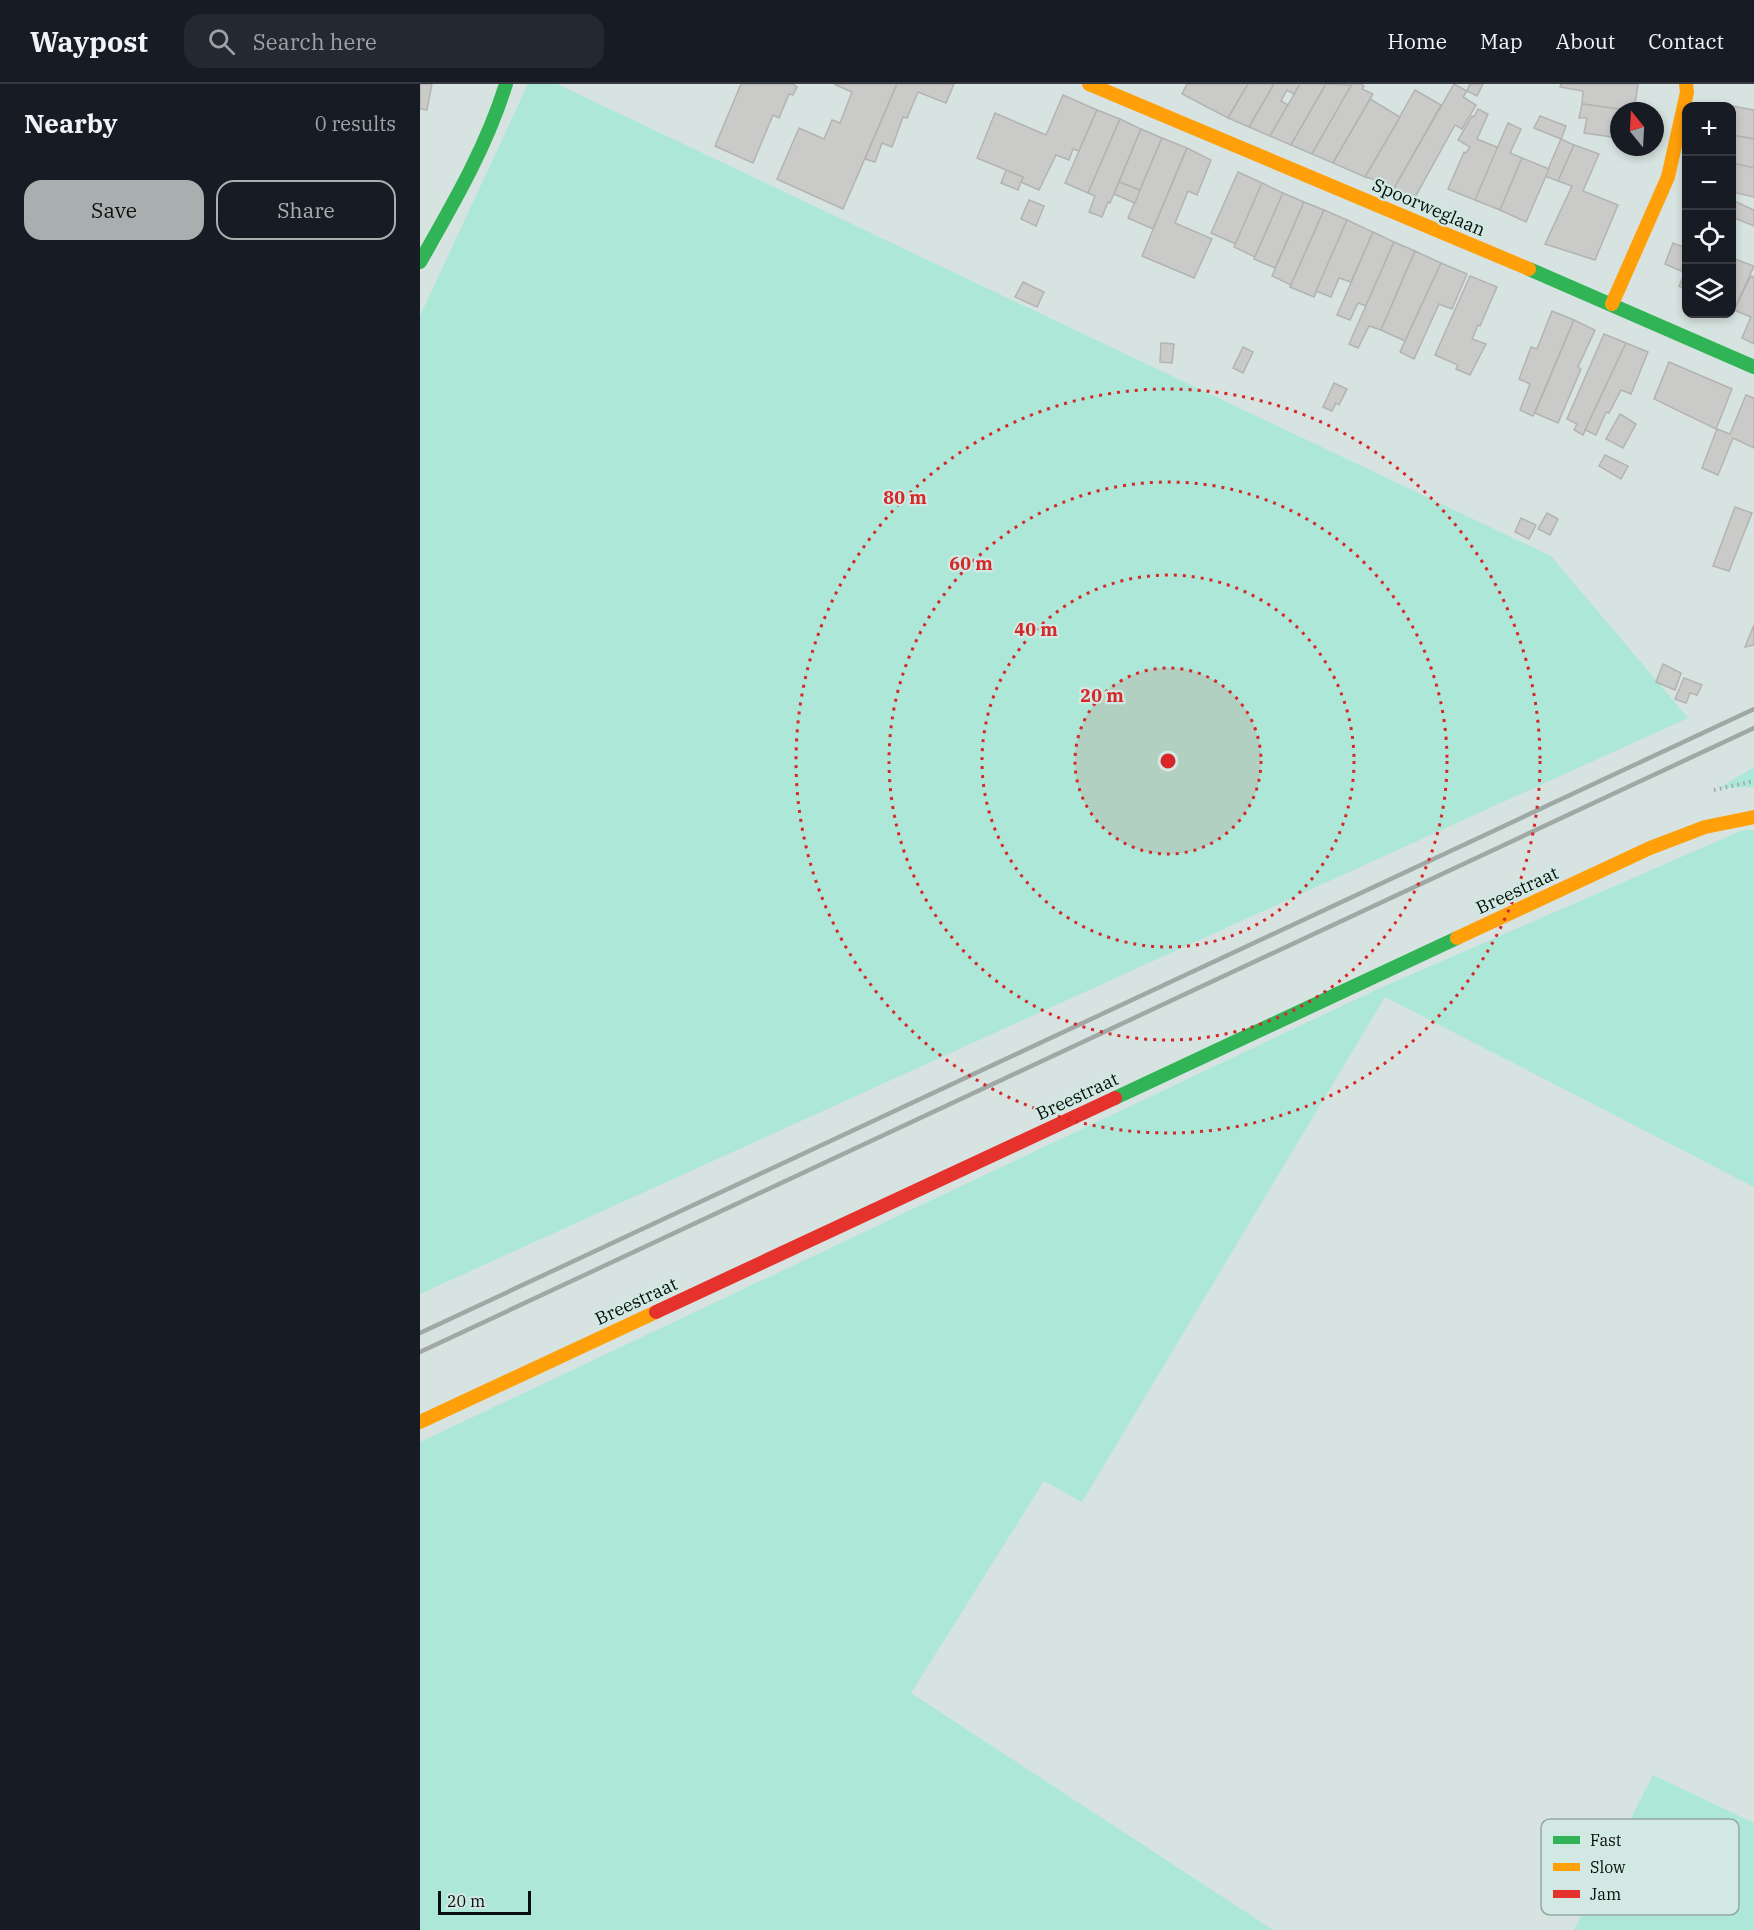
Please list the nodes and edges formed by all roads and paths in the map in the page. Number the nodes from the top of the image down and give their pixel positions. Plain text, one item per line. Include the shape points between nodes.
1 (506, 84) edge
2 (1089, 84) edge
3 (1686, 84) edge
4 (420, 262) edge
5 (1612, 304) junction
6 (1754, 367) edge
7 (1754, 817) edge
8 (420, 1422) edge

1 - 4 street via 500,107 471,170
2 - 5 street, Spoorweglaan
3 - 5 street via 1668,177
5 - 6 street, Spoorweglaan
7 - 8 street, Breestraat via 1706,827 1650,848

